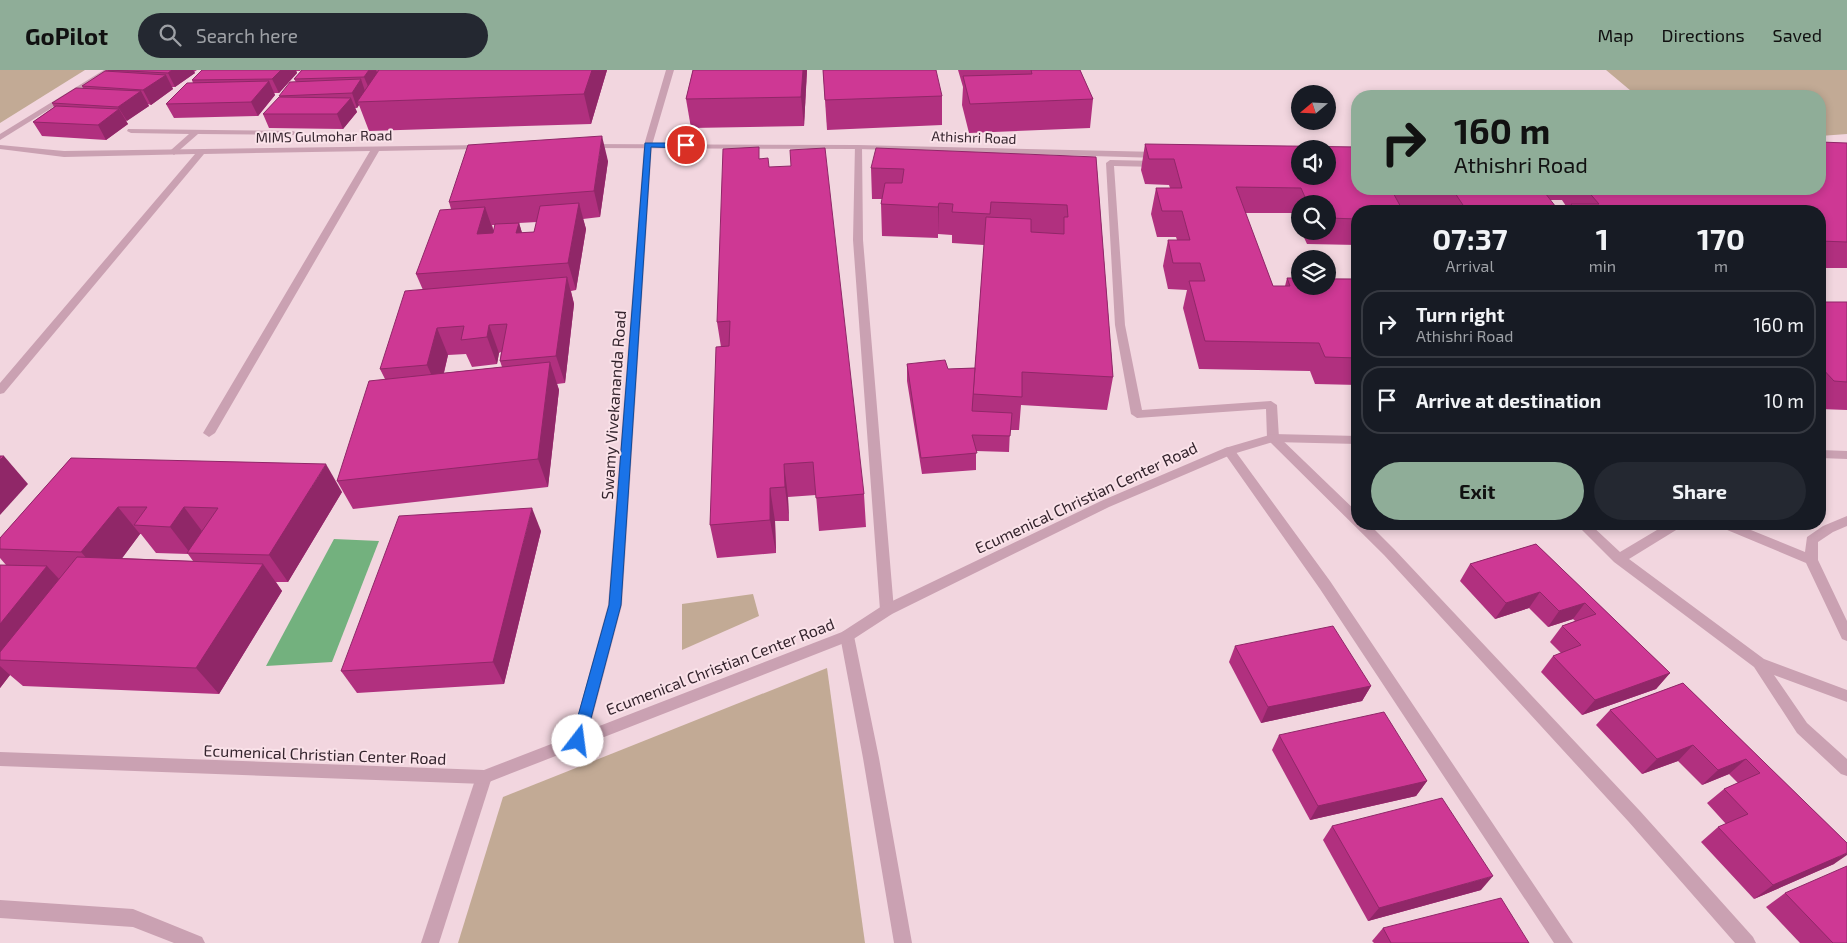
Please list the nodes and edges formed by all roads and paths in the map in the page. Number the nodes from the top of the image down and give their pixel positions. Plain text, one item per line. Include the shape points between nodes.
1 (109, 70) edge
2 (670, 70) edge
3 (131, 131) dead end
4 (195, 133) junction
5 (293, 133) edge
6 (0, 138) edge
7 (648, 145) junction
8 (579, 146) edge
9 (0, 147) edge
10 (491, 147) edge
11 (858, 147) junction
12 (376, 149) junction
13 (174, 152) junction
14 (202, 152) junction
15 (0, 390) edge
16 (208, 433) dead end
17 (1274, 438) junction
18 (1351, 440) edge
19 (1229, 451) junction
20 (1826, 454) edge
21 (1847, 455) edge
22 (1351, 514) edge
23 (1847, 521) edge
24 (1366, 530) edge
25 (1588, 530) edge
26 (1667, 530) edge
27 (1738, 530) edge
28 (1619, 559) junction
29 (1811, 560) junction
30 (886, 610) junction
31 (1847, 635) edge
32 (847, 636) junction
33 (1759, 664) junction
34 (1847, 696) edge
35 (578, 741) junction
36 (0, 759) edge
37 (1847, 769) edge
38 (484, 777) junction
39 (0, 909) edge
40 (196, 943) edge
41 (430, 943) edge
42 (903, 943) edge
43 (1564, 943) edge
44 (1747, 943) edge

1 - 6 street
2 - 7 street, Swamy Vivekananda Road
3 - 4 street
4 - 5 street
4 - 13 street
7 - 8 street
7 - 11 street, Athishri Road
7 - 35 street, Swamy Vivekananda Road via 615,605
9 - 13 street, MIMS Gulmohar Road via 64,154
10 - 12 street, MIMS Gulmohar Road
11 - 17 street, Athishri Road via 1168,159 1110,163 1120,325 1137,414 1271,405
11 - 30 street via 858,240
12 - 14 street, MIMS Gulmohar Road
12 - 16 street
13 - 14 street, MIMS Gulmohar Road
14 - 15 street
17 - 18 street, Ecumenical Christian Center Road
17 - 19 street, Ecumenical Christian Center Road
17 - 22 street
19 - 30 street, Ecumenical Christian Center Road via 1104,504
19 - 43 street via 1325,585
20 - 21 street
23 - 29 street via 1812,540
24 - 44 street via 1634,816
25 - 28 street
26 - 28 street
27 - 29 street
28 - 33 street
29 - 31 street
30 - 32 street, Ecumenical Christian Center Road
32 - 35 street, Ecumenical Christian Center Road
32 - 42 street
33 - 34 street
33 - 37 street via 1802,728
35 - 38 street, Ecumenical Christian Center Road
36 - 38 street, Ecumenical Christian Center Road
38 - 41 street
39 - 40 street via 133,918

